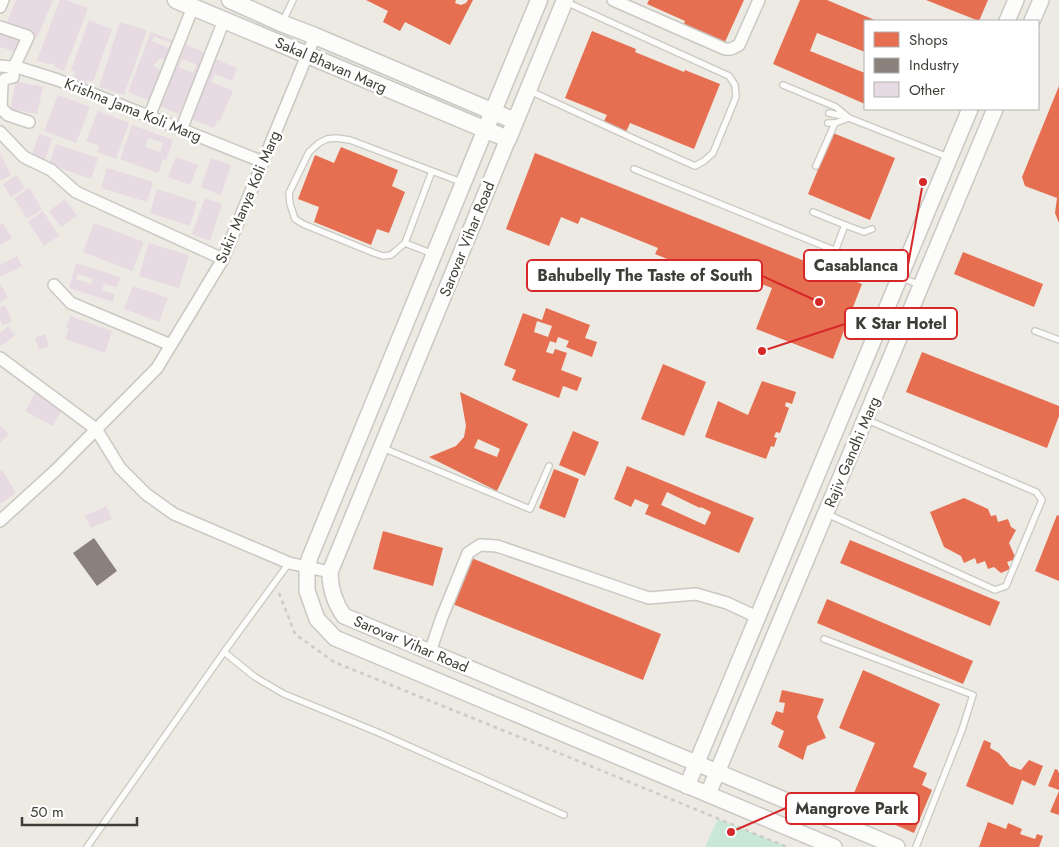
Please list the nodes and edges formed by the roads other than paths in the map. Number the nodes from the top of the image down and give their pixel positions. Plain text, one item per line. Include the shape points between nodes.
1 (3, 0) edge
2 (176, 0) edge
3 (230, 0) edge
4 (293, 0) edge
5 (539, 0) edge
6 (613, 0) edge
7 (759, 0) edge
8 (1016, 0) edge
9 (1041, 0) edge
10 (565, 1) edge
11 (0, 7) edge
12 (195, 8) junction
13 (224, 20) junction
14 (1007, 20) edge
15 (1032, 20) edge
16 (281, 23) junction
17 (0, 27) edge
18 (315, 36) junction
19 (307, 55) junction
20 (0, 66) edge
21 (14, 67) junction
22 (783, 85) dead end
23 (528, 90) junction
24 (970, 110) edge
25 (995, 110) edge
26 (493, 111) junction
27 (829, 113) dead end
28 (151, 118) junction
29 (849, 118) junction
30 (515, 121) junction
31 (29, 122) dead end
32 (828, 123) dead end
33 (835, 123) junction
34 (181, 130) junction
35 (485, 130) junction
36 (0, 132) edge
37 (508, 139) junction
38 (951, 154) junction
39 (974, 159) junction
40 (263, 162) junction
41 (816, 166) dead end
42 (634, 169) dead end
43 (432, 171) junction
44 (464, 183) junction
45 (812, 212) dead end
46 (845, 225) junction
47 (872, 229) dead end
48 (405, 243) junction
49 (835, 251) junction
50 (434, 255) junction
51 (223, 259) junction
52 (900, 277) junction
53 (54, 285) dead end
54 (921, 286) junction
55 (1036, 330) dead end
56 (1059, 340) edge
57 (171, 344) junction
58 (0, 358) edge
59 (865, 419) junction
60 (96, 429) junction
61 (381, 447) junction
62 (549, 466) dead end
63 (826, 513) junction
64 (1, 518) edge
65 (289, 563) junction
66 (307, 567) junction
67 (330, 572) junction
68 (757, 617) junction
69 (824, 639) dead end
70 (224, 652) junction
71 (430, 652) junction
72 (696, 763) junction
73 (717, 772) junction
74 (687, 786) junction
75 (708, 794) junction
76 (564, 815) dead end
77 (87, 847) edge
78 (834, 847) edge
79 (897, 847) edge
80 (916, 847) edge

1 - 11 street
2 - 12 main road, Sakal Bhavan Marg
3 - 16 main road, Sakal Bhavan Marg
4 - 16 lane
5 - 26 main road
6 - 7 street via 731,50 739,45
8 - 14 street
9 - 15 street
10 - 23 main road
10 - 23 lane via 729,76 735,85 736,97 713,153 695,166
12 - 13 main road, Sakal Bhavan Marg
12 - 28 street
13 - 19 main road, Sakal Bhavan Marg
13 - 34 street
16 - 18 main road, Sakal Bhavan Marg
17 - 21 street via 28,37
18 - 19 street, Sukir Manya Koli Marg
18 - 26 main road, Sakal Bhavan Marg
19 - 35 main road, Sakal Bhavan Marg
19 - 40 street, Sukir Manya Koli Marg
20 - 21 street, Krishna Jama Koli Marg
21 - 28 street, Krishna Jama Koli Marg via 58,80
21 - 31 street via 13,77 2,83 1,108 8,115
22 - 29 lane via 836,108
23 - 30 main road
24 - 38 street, Rajiv Gandhi Marg
25 - 39 street, Rajiv Gandhi Marg
26 - 30 main road, Sakal Bhavan Marg
26 - 35 main road
27 - 29 lane
28 - 34 street, Krishna Jama Koli Marg
29 - 33 lane
29 - 38 lane
30 - 37 main road
32 - 33 lane
33 - 41 lane
34 - 40 street, Krishna Jama Koli Marg
35 - 37 main road, Sakal Bhavan Marg
35 - 44 street, Sarovar Vihar Road
36 - 51 street via 24,157 52,170 76,192
37 - 61 street, Sarovar Vihar Road
38 - 39 street
38 - 52 street, Rajiv Gandhi Marg
39 - 54 street, Rajiv Gandhi Marg
40 - 51 street, Sukir Manya Koli Marg
42 - 49 lane
43 - 44 lane
43 - 48 lane
43 - 48 lane via 350,140 327,139 309,152 289,193 296,219 303,224 383,256 391,255
44 - 50 street, Sarovar Vihar Road
45 - 46 lane
46 - 47 lane via 864,232
46 - 49 lane
48 - 50 lane
49 - 52 lane
50 - 66 street, Sarovar Vihar Road
51 - 57 street, Sukir Manya Koli Marg
52 - 54 lane
52 - 68 street, Rajiv Gandhi Marg
53 - 57 street via 71,303
54 - 59 street, Rajiv Gandhi Marg
55 - 56 lane
57 - 60 street, Sukir Manya Koli Marg via 157,368
58 - 60 street
59 - 63 street, Rajiv Gandhi Marg
59 - 63 lane via 1036,492 1042,500 1006,586 995,590
60 - 64 street, Sukir Manya Koli Marg via 56,470
60 - 65 street via 120,468 146,494 174,514
61 - 62 lane via 530,509
61 - 67 street, Sarovar Vihar Road
63 - 73 street, Rajiv Gandhi Marg
65 - 66 street
65 - 70 lane
66 - 67 street
66 - 74 street, Sarovar Vihar Road via 307,591 317,619 335,638
67 - 71 street, Sarovar Vihar Road via 330,586 344,616
68 - 71 street via 727,603 696,594 649,598 498,546 480,545 468,553
68 - 72 street, Rajiv Gandhi Marg
69 - 80 lane via 973,694
70 - 76 lane via 255,677 284,694
70 - 77 lane
71 - 72 street, Sarovar Vihar Road
72 - 73 street, Sarovar Vihar Road
72 - 74 street, Rajiv Gandhi Marg
73 - 75 street, Rajiv Gandhi Marg
73 - 79 street, Sarovar Vihar Road
74 - 75 street, Sarovar Vihar Road
75 - 78 street, Sarovar Vihar Road

